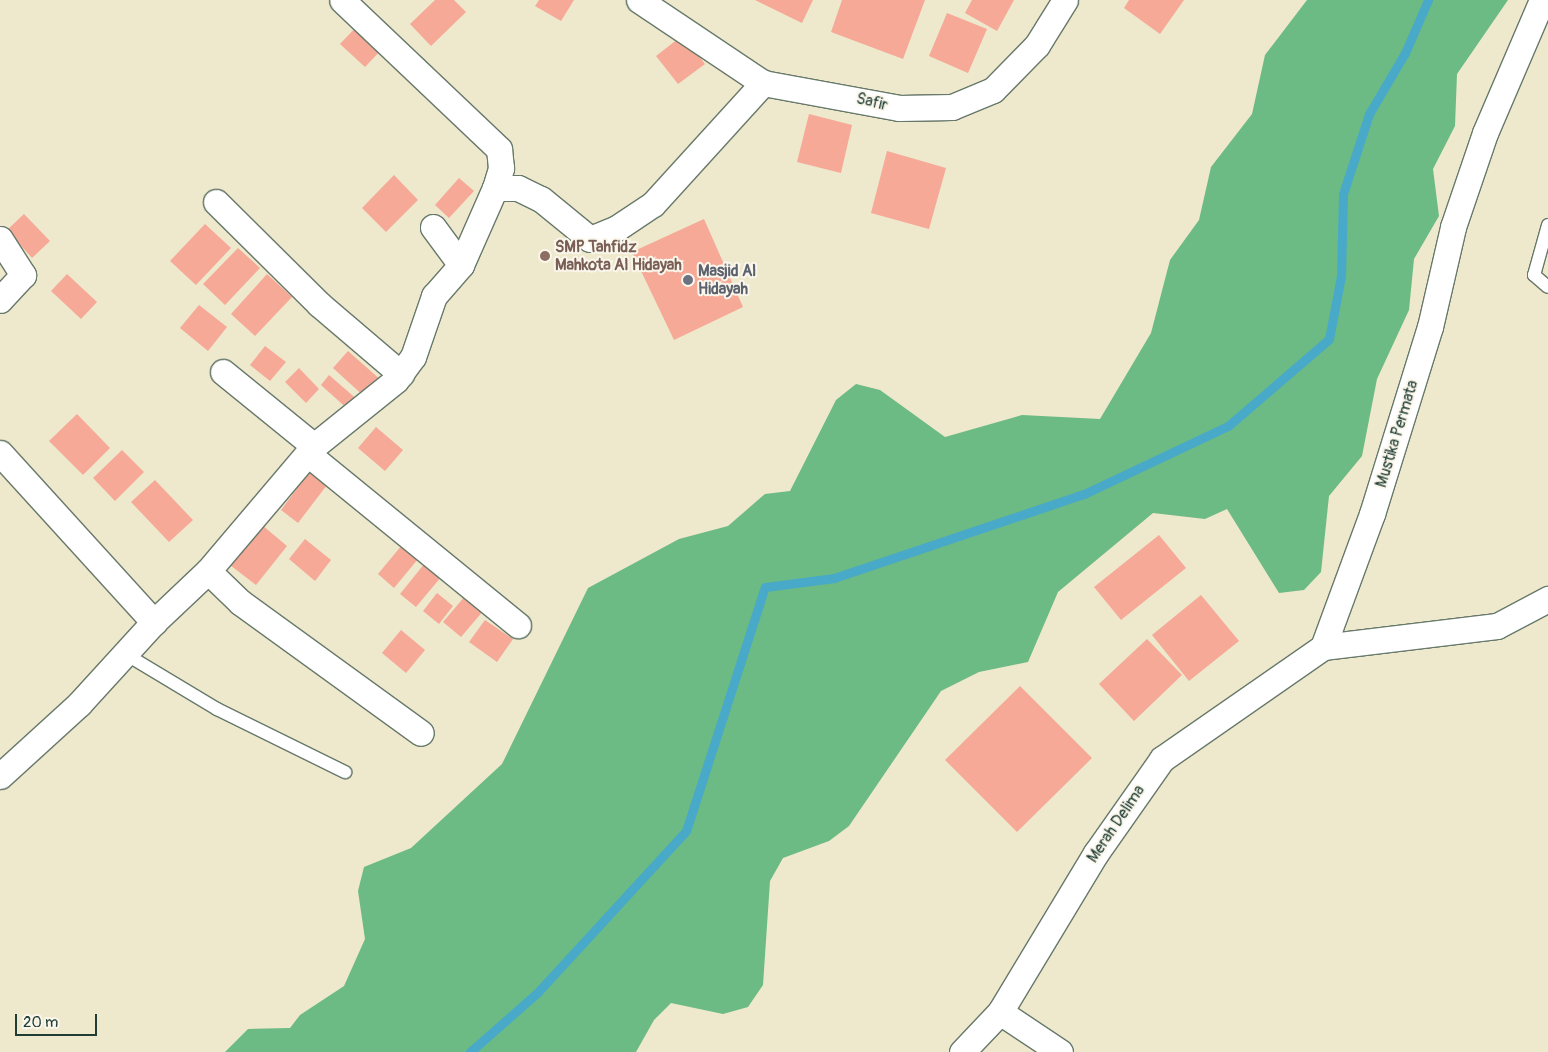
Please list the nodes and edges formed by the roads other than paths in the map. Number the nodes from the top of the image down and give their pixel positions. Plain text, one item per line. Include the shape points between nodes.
1 (342, 0) edge
2 (639, 0) edge
3 (1065, 0) edge
4 (1542, 0) edge
5 (679, 10) edge
6 (763, 83) junction
7 (495, 188) junction
8 (216, 202) dead end
9 (1548, 225) edge
10 (433, 227) dead end
11 (0, 239) edge
12 (461, 265) junction
13 (1548, 287) edge
14 (0, 300) edge
15 (223, 372) dead end
16 (401, 374) junction
17 (311, 450) junction
18 (0, 454) edge
19 (208, 571) junction
20 (1548, 599) edge
21 (154, 622) junction
22 (518, 625) dead end
23 (1323, 647) junction
24 (127, 656) junction
25 (421, 733) dead end
26 (345, 772) dead end
27 (0, 776) edge
28 (1000, 1012) junction
29 (962, 1052) edge
30 (1060, 1052) edge

1 - 7 street via 499,149 501,168
2 - 5 street, Safir
3 - 6 street, Safir via 1037,45 994,90 952,107 899,108
4 - 23 street, Mustika Permata via 1485,133 1453,227 1430,326 1372,514
5 - 6 street, Safir via 689,38
6 - 7 street via 653,204 617,228 590,238 541,199 518,188
7 - 12 street
8 - 16 street via 319,304
9 - 13 lane via 1534,275
10 - 12 street
11 - 14 street via 22,275
12 - 16 street via 434,296 413,357
15 - 17 street
16 - 17 street
17 - 19 street
17 - 22 street
18 - 21 street
19 - 21 street
19 - 25 street via 240,602
20 - 23 street via 1497,626
21 - 24 street
23 - 28 street, Merah Delima via 1162,759 1096,853
24 - 26 lane via 218,709
24 - 27 street
28 - 29 street, Merah Delima
28 - 30 street

